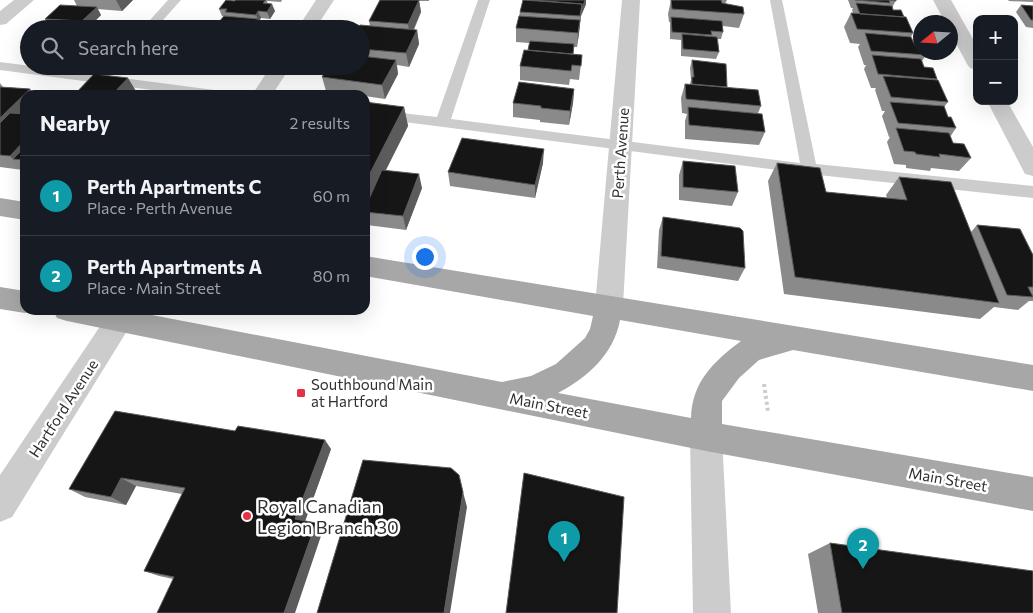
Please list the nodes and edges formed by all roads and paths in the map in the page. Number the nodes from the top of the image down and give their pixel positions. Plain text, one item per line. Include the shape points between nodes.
1 (24, 0) edge
2 (176, 0) edge
3 (325, 0) edge
4 (484, 0) edge
5 (631, 0) edge
6 (776, 0) edge
7 (942, 0) edge
8 (0, 20) edge
9 (157, 20) edge
10 (312, 20) edge
11 (975, 60) edge
12 (0, 66) edge
13 (20, 69) edge
14 (69, 75) edge
15 (104, 75) edge
16 (275, 75) edge
17 (100, 79) junction
18 (184, 90) edge
19 (265, 90) edge
20 (999, 105) edge
21 (370, 114) edge
22 (442, 123) junction
23 (620, 145) junction
24 (1033, 168) edge
25 (809, 169) junction
26 (1033, 192) edge
27 (0, 207) edge
28 (20, 210) edge
29 (370, 267) edge
30 (0, 298) edge
31 (20, 301) edge
32 (609, 306) junction
33 (123, 315) edge
34 (795, 338) junction
35 (1033, 378) edge
36 (764, 382) dead end
37 (497, 394) junction
38 (768, 414) dead end
39 (706, 436) junction
40 (1033, 494) edge
41 (0, 505) edge
42 (712, 613) edge

1 - 8 street
2 - 9 lane
3 - 10 street
4 - 22 lane
5 - 23 street, Perth Avenue
6 - 25 lane
7 - 11 street
12 - 13 lane
14 - 17 lane
15 - 17 lane
16 - 19 street
17 - 18 lane
20 - 24 street
21 - 22 lane
22 - 23 lane
23 - 25 lane
23 - 32 street, Perth Avenue
25 - 26 lane
27 - 28 main road
29 - 32 main road
30 - 31 main road
32 - 34 main road
32 - 37 main road via 604,332 595,347 567,373 535,389
33 - 37 main road, Main Street
33 - 41 street, Hartford Avenue
34 - 35 main road
34 - 39 main road via 750,350 729,369 707,400
36 - 38 path
37 - 39 main road, Main Street
39 - 40 main road, Main Street
39 - 42 street

